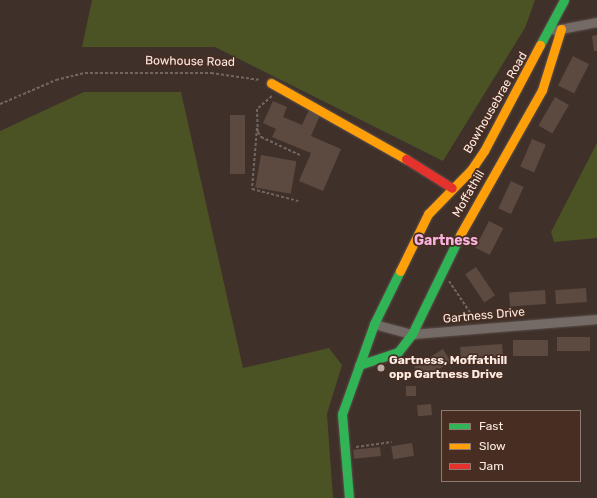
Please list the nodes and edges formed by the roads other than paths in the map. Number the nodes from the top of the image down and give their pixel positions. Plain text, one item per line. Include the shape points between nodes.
1 (564, 0) edge
2 (597, 22) edge
3 (561, 29) junction
4 (550, 31) junction
5 (271, 83) road end
6 (452, 188) junction
7 (597, 319) edge
8 (374, 324) junction
9 (412, 334) junction
10 (359, 365) junction
11 (349, 498) edge

1 - 4 street, Bowhousebrae Road
2 - 3 street
3 - 4 street
3 - 9 street, Moffathill via 542,90 441,269
4 - 6 street, Bowhousebrae Road via 484,151
5 - 6 street via 439,178
6 - 8 street, Bowhousebrae Road via 428,214
7 - 9 street, Gartness Drive
8 - 9 street, Gartness Drive
8 - 10 street, Bowhousebrae Road
9 - 10 street, Moffathill via 398,352
10 - 11 street, Bowhousebrae Road via 342,414

